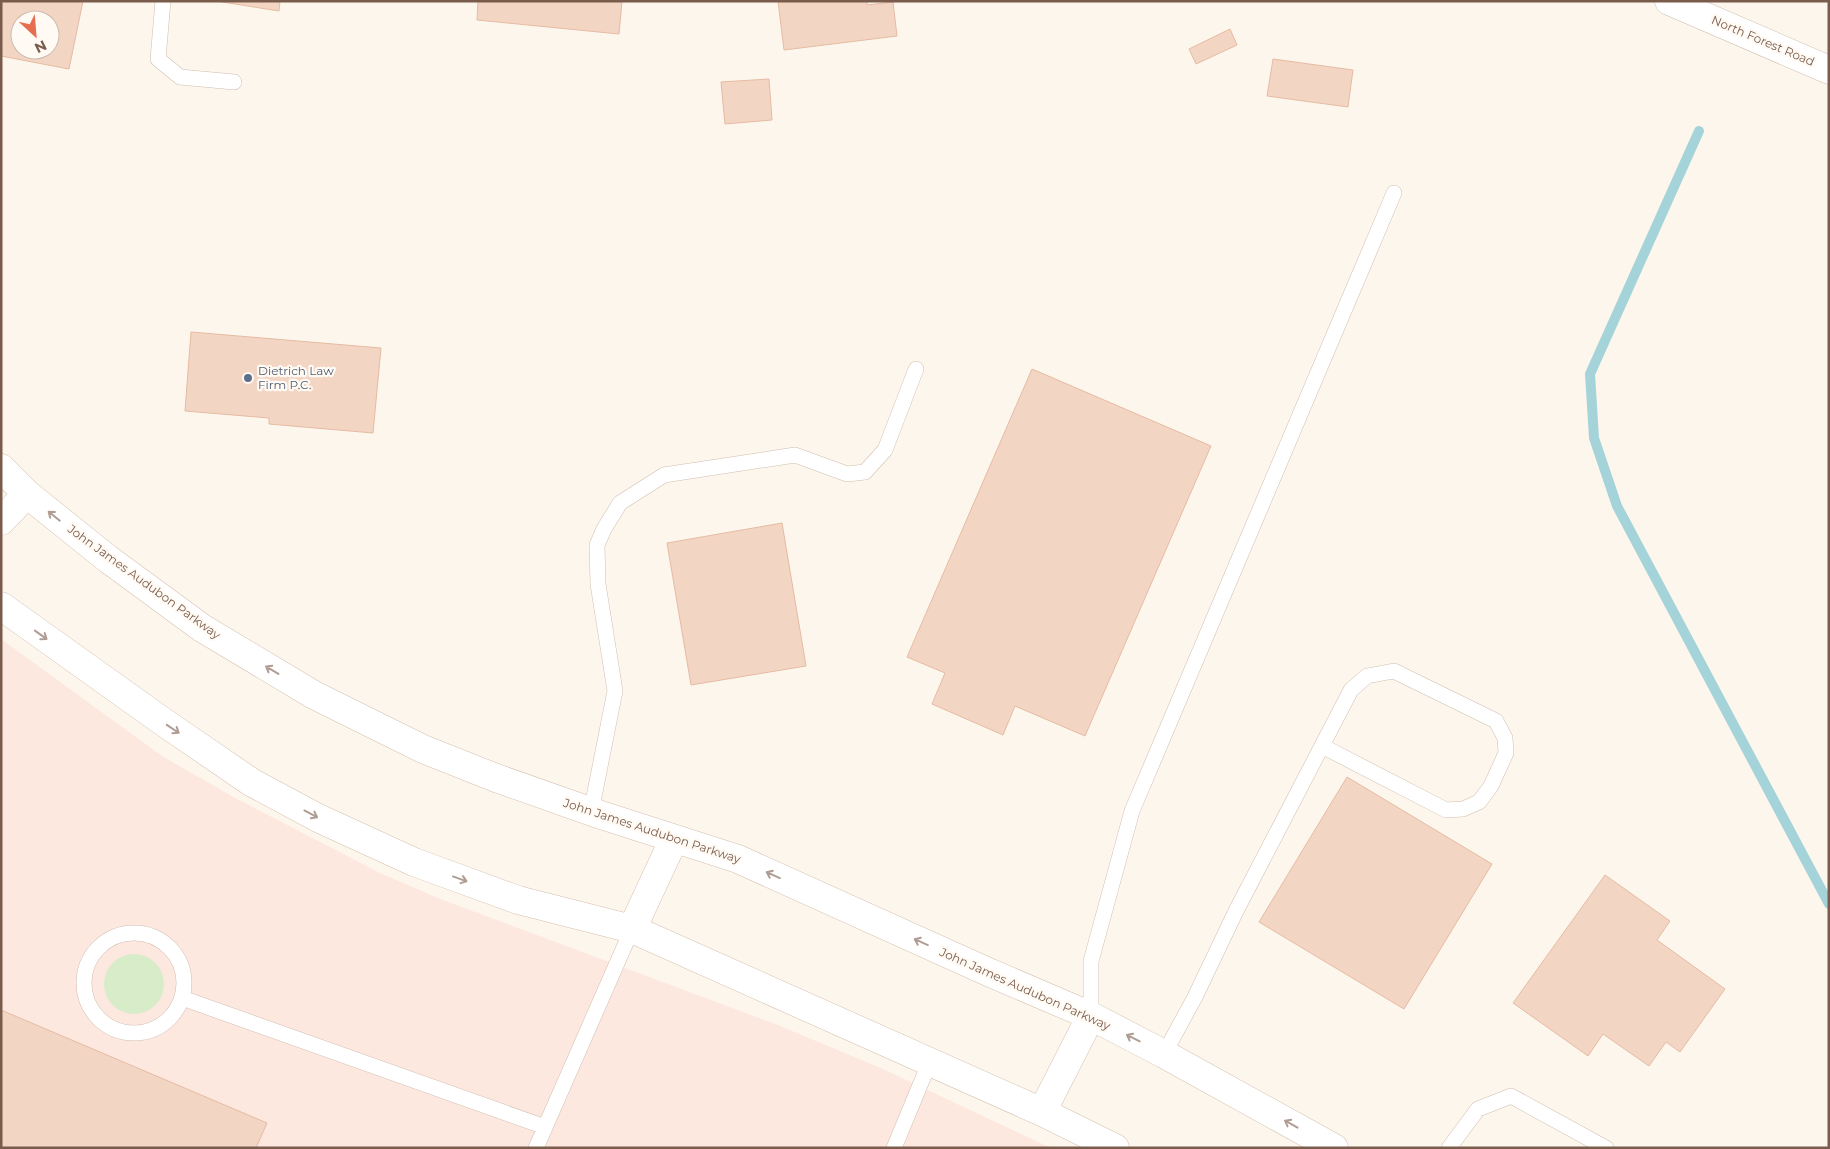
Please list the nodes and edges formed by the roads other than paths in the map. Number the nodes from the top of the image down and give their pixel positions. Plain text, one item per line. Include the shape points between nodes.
1 (163, 1) edge
2 (1668, 1) edge
3 (1829, 70) edge
4 (234, 82) dead end
5 (1394, 193) dead end
6 (916, 369) dead end
7 (1, 468) edge
8 (27, 494) junction
9 (1, 521) edge
10 (1, 606) edge
11 (1322, 746) junction
12 (590, 812) junction
13 (674, 839) junction
14 (632, 930) junction
15 (182, 998) junction
16 (1091, 1016) junction
17 (1164, 1054) junction
18 (930, 1061) junction
19 (1042, 1112) junction
20 (545, 1127) junction
21 (536, 1148) edge
22 (894, 1148) edge
23 (1115, 1148) edge
24 (1334, 1148) edge
25 (1449, 1148) edge
26 (1606, 1148) edge

1 - 4 lane via 158,59 180,77
2 - 3 main road, North Forest Road
5 - 16 lane via 1132,811 1091,961
6 - 12 lane via 885,450 865,472 847,474 795,456 664,475 620,503 596,545 598,584 615,691
7 - 8 main road, John James Audubon Parkway
8 - 9 main road
12 -> 8 main road, John James Audubon Parkway via 423,749 314,695 202,628
10 -> 14 main road via 251,782 318,818 414,862 518,900
11 - 11 lane via 1350,690 1367,676 1394,671 1496,721 1505,738 1506,753 1491,786 1479,802 1463,809 1446,810
11 - 17 lane
12 - 13 main road, John James Audubon Parkway
13 - 14 main road
16 -> 13 main road, John James Audubon Parkway via 738,859
14 - 18 main road
14 - 20 lane
15 - 15 lane via 183,978 177,958 163,943 144,935 134,933 113,938 97,950 86,969 84,989 90,1008 104,1024 123,1033 144,1032 163,1024
15 - 20 lane
17 -> 16 main road, John James Audubon Parkway
16 - 19 main road
24 -> 17 main road, John James Audubon Parkway
18 - 19 main road
18 - 22 lane
19 - 23 main road
20 - 21 lane
25 - 26 lane via 1478,1109 1511,1096

